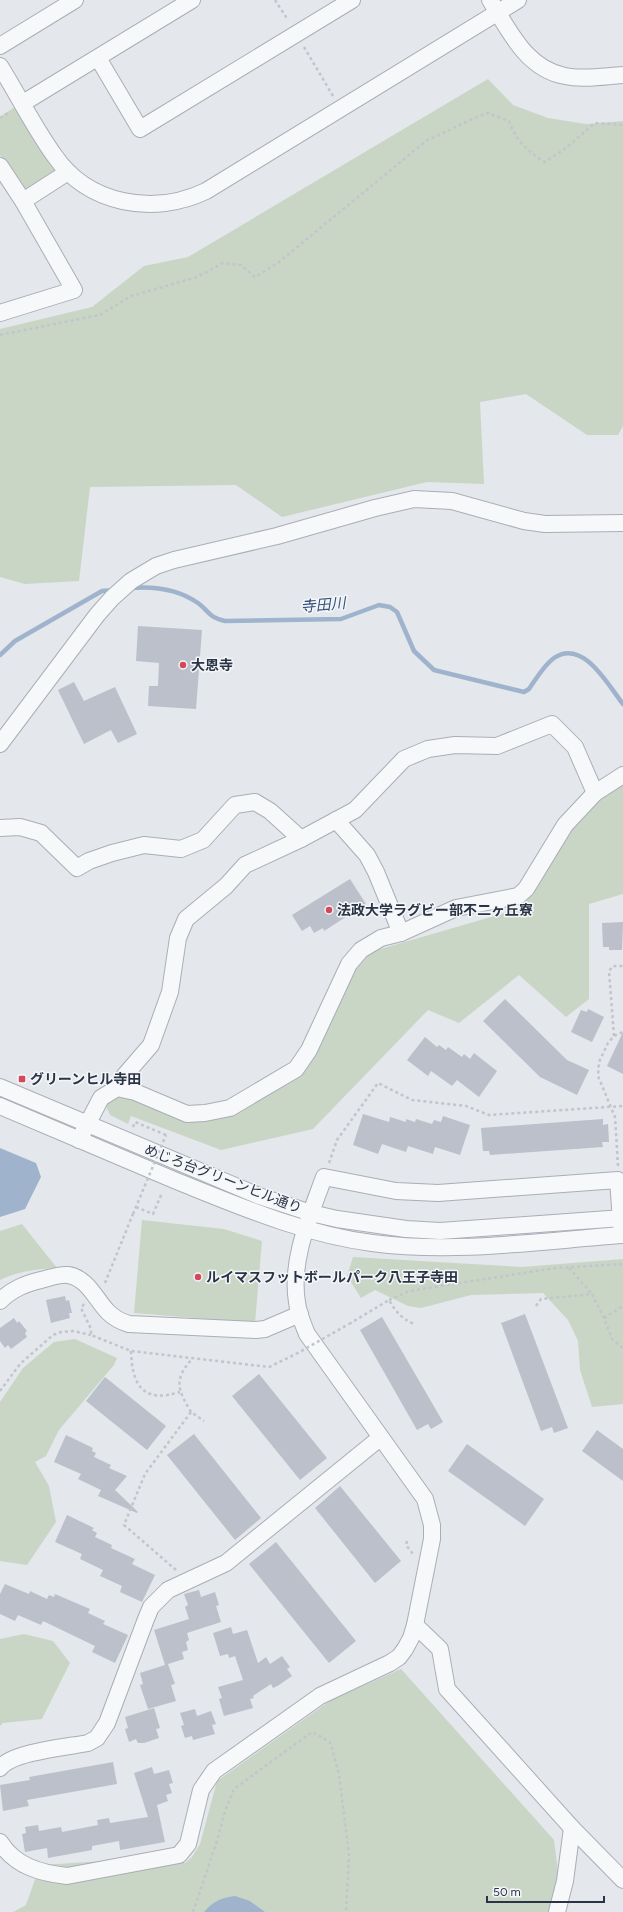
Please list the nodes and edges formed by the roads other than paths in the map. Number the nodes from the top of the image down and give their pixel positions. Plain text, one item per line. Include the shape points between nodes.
1 (75, 0) edge
2 (192, 0) edge
3 (352, 0) edge
4 (518, 0) edge
5 (494, 6) edge
6 (0, 46) edge
7 (98, 58) junction
8 (0, 66) edge
9 (623, 75) edge
10 (23, 103) junction
11 (0, 166) edge
12 (68, 172) junction
13 (23, 201) junction
14 (0, 313) edge
15 (623, 523) edge
16 (0, 744) edge
17 (623, 775) edge
18 (595, 793) junction
19 (336, 820) junction
20 (0, 828) edge
21 (301, 839) junction
22 (401, 933) junction
23 (0, 1087) edge
24 (117, 1088) junction
25 (0, 1106) edge
26 (86, 1124) junction
27 (79, 1140) junction
28 (311, 1213) junction
29 (622, 1218) edge
30 (306, 1230) junction
31 (622, 1235) edge
32 (0, 1301) edge
33 (300, 1314) junction
34 (380, 1438) junction
35 (415, 1625) junction
36 (0, 1768) edge
37 (572, 1828) junction
38 (0, 1842) edge
39 (623, 1880) edge
40 (557, 1912) edge

1 - 6 street
2 - 7 street
3 - 7 street via 140,129
4 - 5 street
5 - 9 street via 527,56 544,68 565,76
5 - 12 street via 341,108 206,191 176,202 144,205 122,202 99,193
7 - 10 street
8 - 10 street
10 - 12 street via 54,156
11 - 13 street
12 - 13 street
13 - 14 street via 74,290
15 - 16 street via 544,524 452,501 414,499 156,566 131,581 97,615
17 - 18 street
18 - 19 street via 575,747 552,724 497,746 455,744 428,748 404,759 355,810
18 - 22 street via 565,825 526,889 518,896 456,908
19 - 21 street
19 - 22 street via 366,855 376,872
20 - 21 street via 20,827 41,834 77,868 112,853 144,845 181,849 203,840 235,805 255,802 270,811
21 - 24 street via 245,865 226,886 186,919 178,938 170,992 151,1045
22 - 24 street via 381,938 361,950 348,964 309,1050 296,1069 230,1108 205,1114 187,1114 135,1092
23 - 26 street, めじろ台グリーンヒル通り
24 - 26 street via 102,1098
25 - 27 street, めじろ台グリーンヒル通り
26 - 27 street
26 - 28 street, めじろ台グリーンヒル通り via 258,1196
27 - 30 street, めじろ台グリーンヒル通り via 244,1209
28 - 29 street, めじろ台グリーンヒル通り via 375,1226 440,1230
28 - 29 street via 324,1177 396,1191 438,1193 618,1180
28 - 30 street
29 - 31 street
30 - 31 street, めじろ台グリーンヒル通り via 373,1243 446,1247
30 - 33 street via 296,1269 295,1288
32 - 33 street via 25,1284 68,1275 86,1285 114,1317 130,1324 256,1330 265,1329
33 - 34 street via 307,1334
34 - 35 street via 425,1499 432,1524 432,1539
34 - 36 street via 226,1563 168,1590 151,1607 107,1723 98,1738 88,1743 16,1757
35 - 37 street via 440,1649 447,1688
35 - 38 street via 411,1638 399,1656 390,1663 320,1696 214,1771 201,1790 188,1844 179,1855 67,1876 52,1875 21,1864 6,1852
37 - 39 street
37 - 40 street via 565,1881

